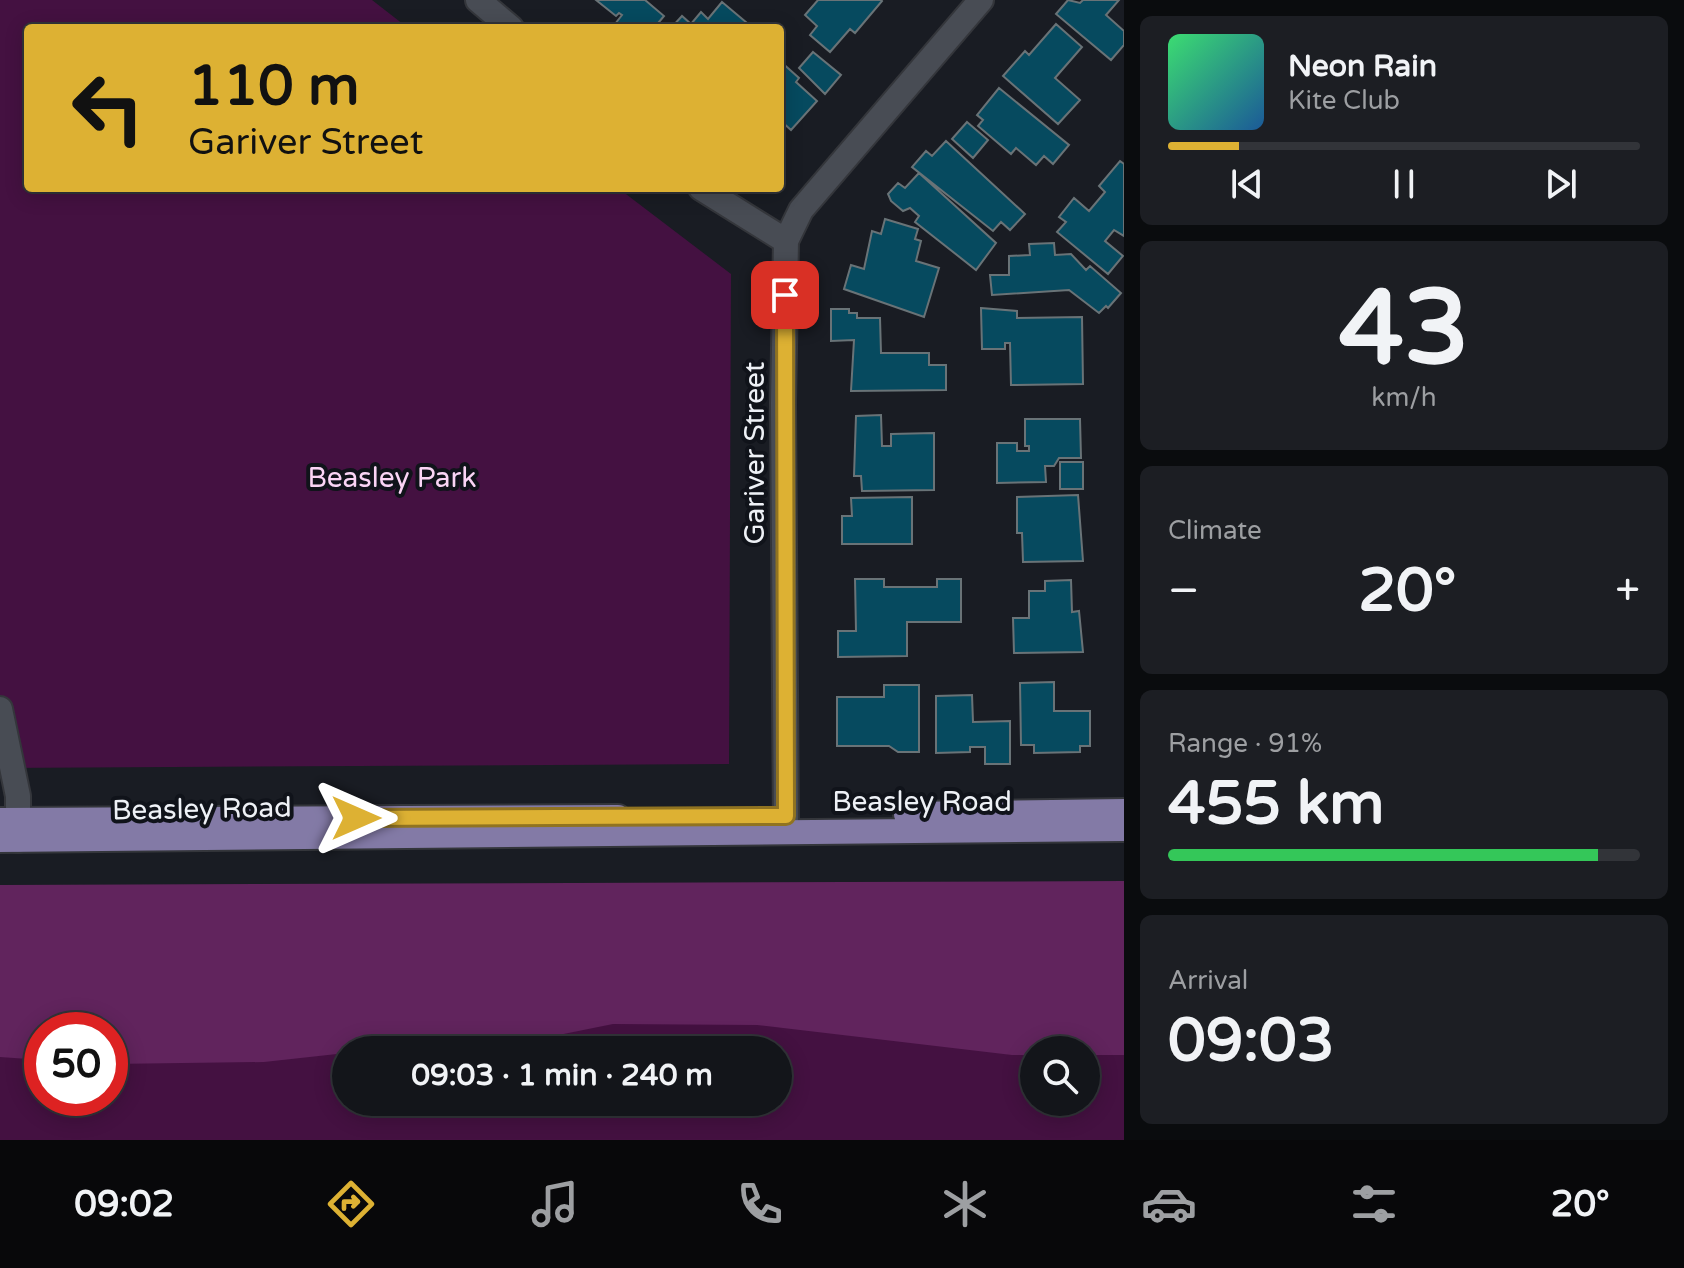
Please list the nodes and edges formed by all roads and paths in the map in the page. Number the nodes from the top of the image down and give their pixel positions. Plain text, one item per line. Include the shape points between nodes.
1 (478, 0) edge
2 (981, 0) edge
3 (506, 24) edge
4 (707, 192) edge
5 (786, 241) junction
6 (0, 709) edge
7 (1124, 811) edge
8 (786, 824) junction
9 (1124, 829) edge
10 (9, 830) edge

1 - 3 street
2 - 5 street, Gariver Street via 801,210
4 - 5 street
5 - 8 street, Gariver Street
6 - 10 street via 18,796
7 - 8 main road, Beasley Road
8 - 9 main road, Beasley Road
8 - 10 main road, Beasley Road

